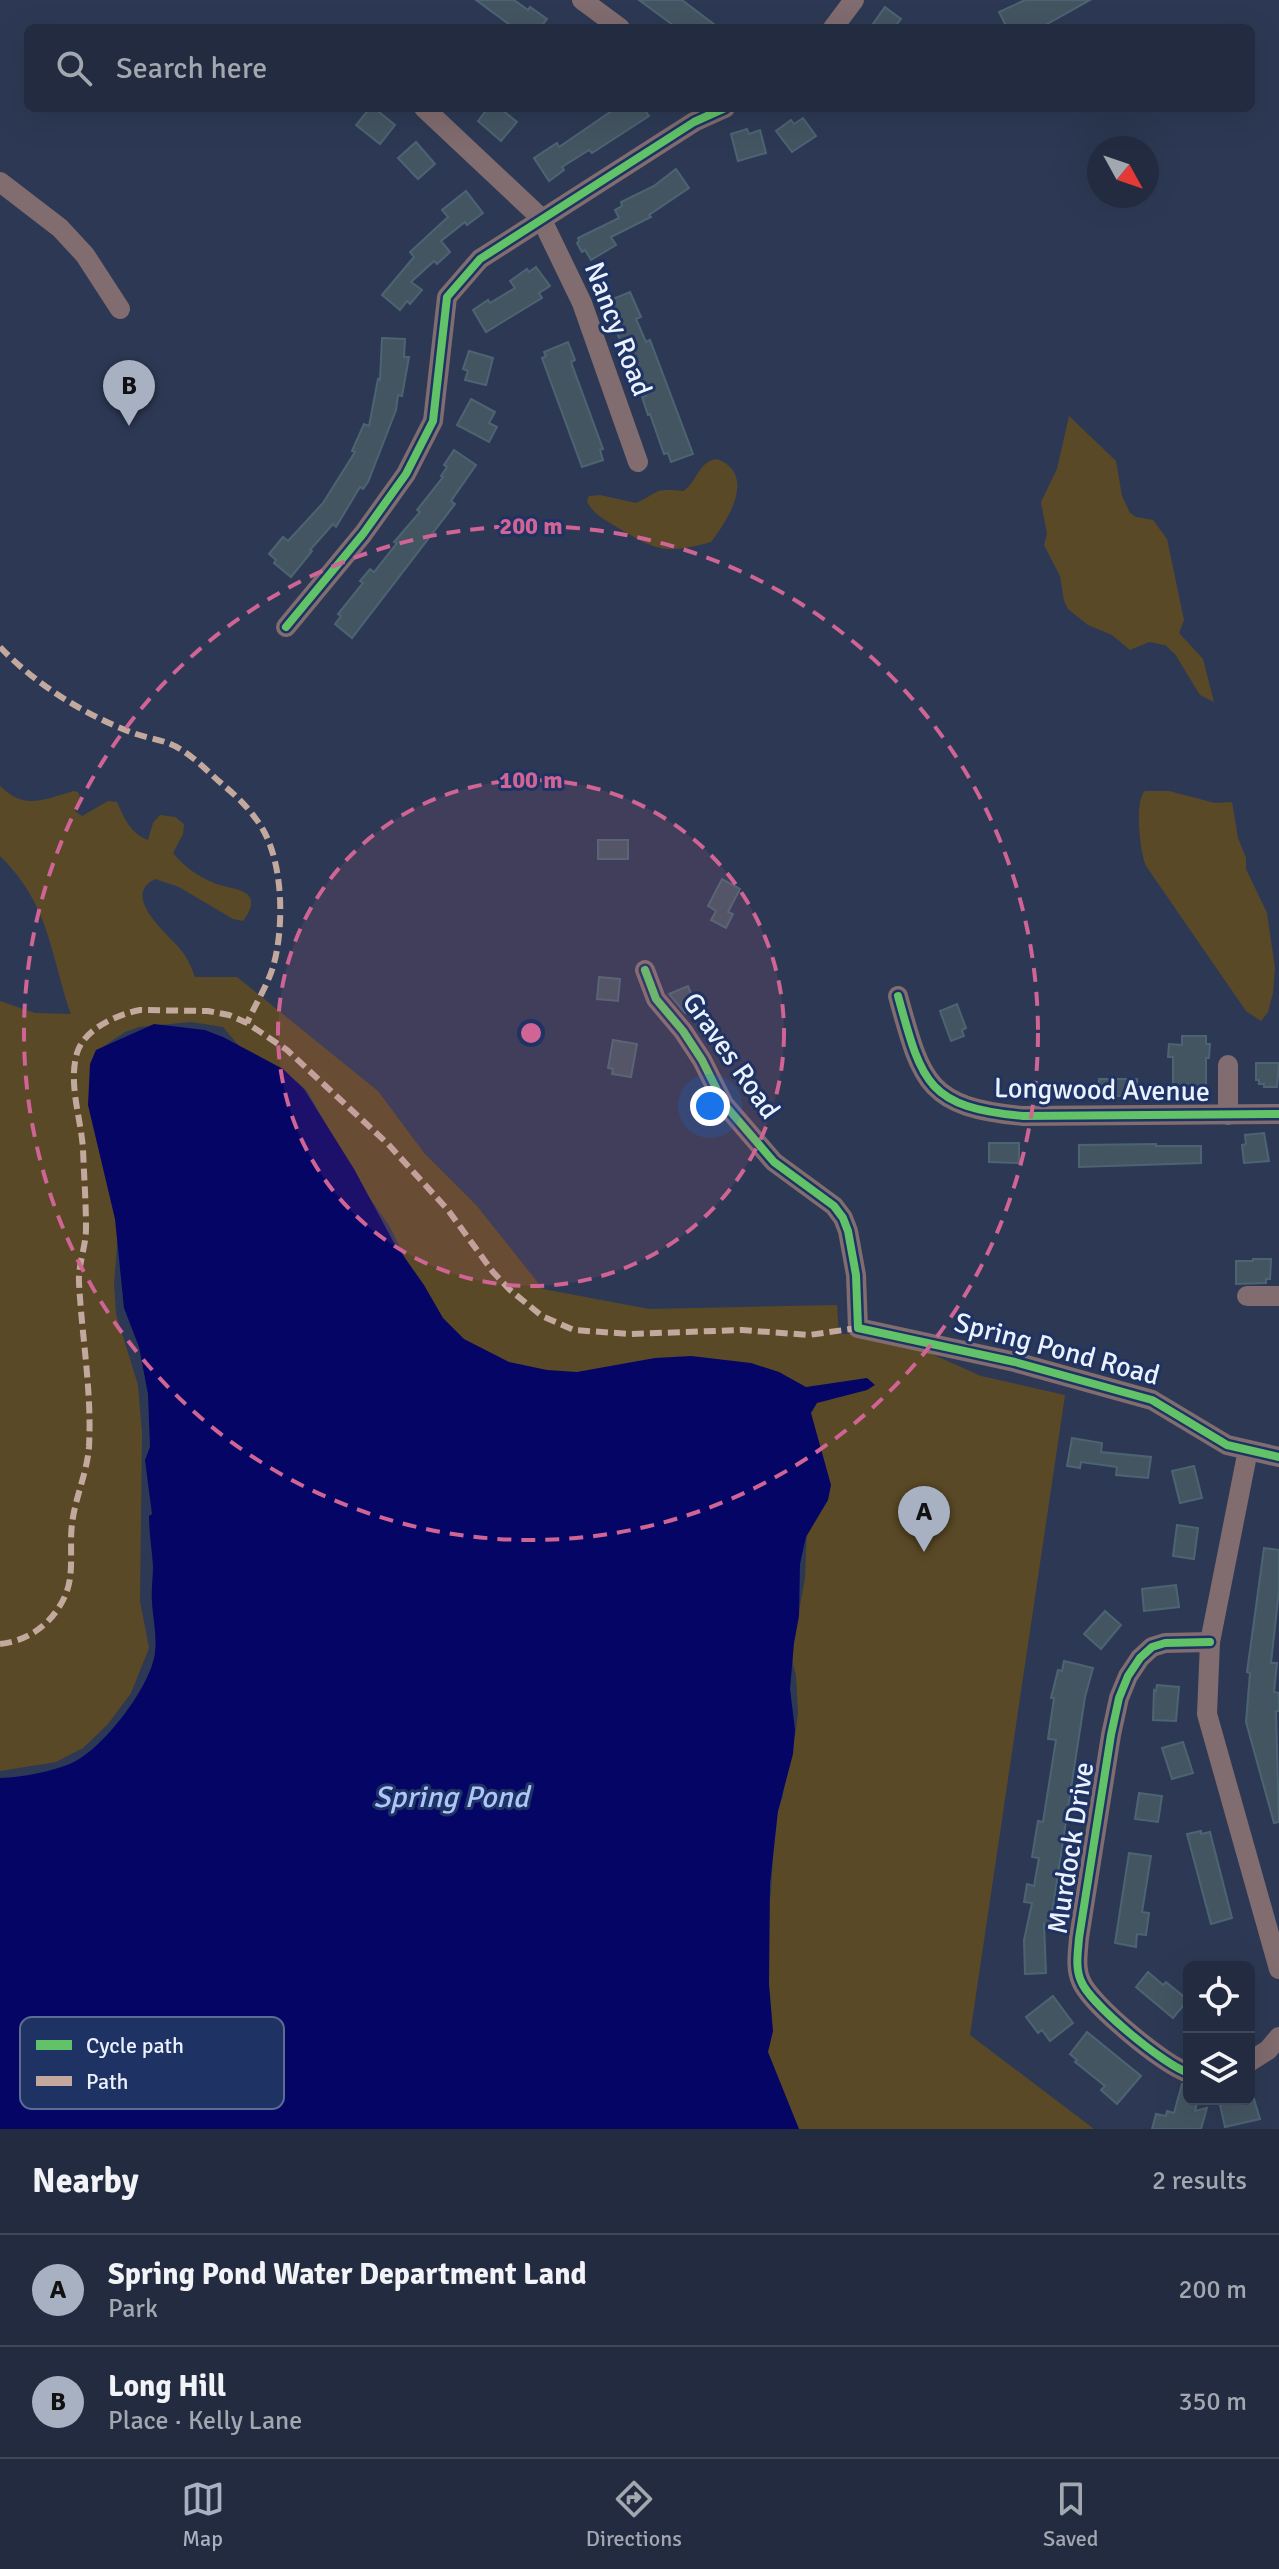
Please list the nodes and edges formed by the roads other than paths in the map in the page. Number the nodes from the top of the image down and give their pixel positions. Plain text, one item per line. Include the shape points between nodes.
1 (582, 0) edge
2 (854, 0) edge
3 (615, 24) edge
4 (836, 24) edge
5 (428, 112) edge
6 (716, 112) edge
7 (0, 182) edge
8 (541, 218) junction
9 (120, 309) dead end
10 (638, 462) dead end
11 (286, 627) dead end
12 (645, 970) dead end
13 (898, 996) dead end
14 (1228, 1065) dead end
15 (1279, 1114) edge
16 (1228, 1115) junction
17 (1247, 1296) dead end
18 (1279, 1296) edge
19 (858, 1328) joint
20 (1248, 1450) junction
21 (1279, 1457) edge
22 (1210, 1642) junction
23 (1279, 1969) edge
24 (1279, 2037) edge
25 (1255, 2058) edge
26 (1183, 2070) edge

1 - 3 street
2 - 4 street
5 - 8 street
6 - 8 street
7 - 9 street via 60,228 85,255
8 - 10 street, Nancy Road via 582,303
8 - 11 street via 480,259 447,297 433,421 406,474 350,552
12 - 19 street, Graves Road via 656,999 696,1050 724,1104 774,1162 843,1218 856,1275
13 - 16 street, Longwood Avenue via 925,1077 949,1100 1023,1116
14 - 16 street
15 - 16 street, Longwood Avenue
17 - 18 street
19 - 20 street, Spring Pond Road via 1015,1362 1152,1400 1227,1445
20 - 21 street, Spring Pond Road
20 - 22 street
22 - 23 street via 1207,1714
22 - 26 street, Murdock Drive via 1152,1647 1128,1676 1111,1735 1079,1938 1078,1972 1088,1994 1163,2061
24 - 25 street

